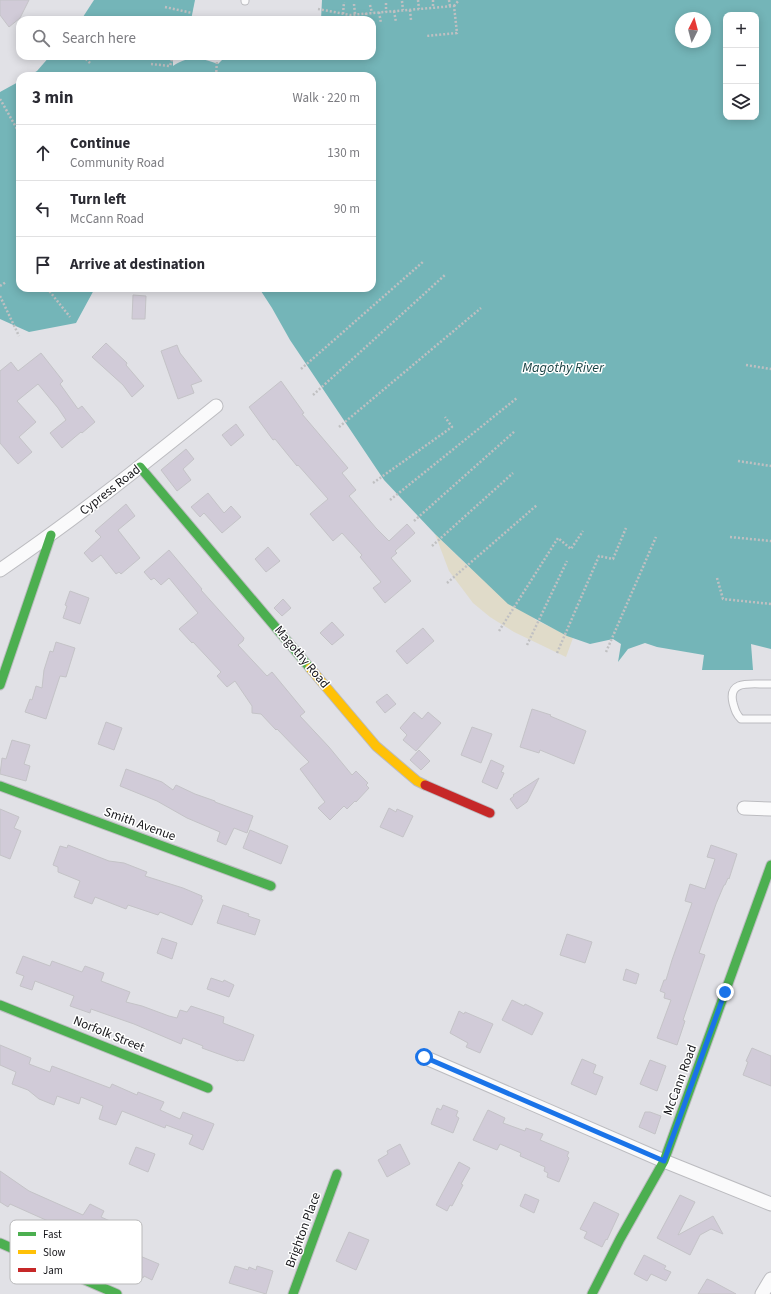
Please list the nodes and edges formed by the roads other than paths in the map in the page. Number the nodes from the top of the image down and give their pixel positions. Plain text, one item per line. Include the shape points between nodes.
1 (216, 406) dead end
2 (140, 467) junction
3 (51, 535) junction
4 (0, 570) edge
5 (771, 684) edge
6 (0, 685) edge
7 (771, 719) edge
8 (0, 786) edge
9 (744, 808) dead end
10 (771, 809) edge
11 (490, 813) dead end
12 (771, 865) edge
13 (271, 886) dead end
14 (0, 1005) edge
15 (424, 1057) dead end
16 (208, 1088) dead end
17 (664, 1161) junction
18 (337, 1174) dead end
19 (771, 1204) edge
20 (0, 1243) edge
21 (10, 1247) edge
22 (771, 1279) edge
23 (94, 1284) edge
24 (117, 1294) edge
25 (293, 1294) edge
26 (592, 1294) edge
27 (762, 1294) edge

1 - 2 street, Cypress Road
2 - 3 street, Cypress Road
2 - 11 street, Magothy Road via 376,746 417,781
3 - 4 street, Cypress Road
3 - 6 street
5 - 7 lane via 739,685 731,695 736,714 741,719
8 - 13 street, Smith Avenue
9 - 10 street
12 - 17 street, McCann Road
14 - 16 street, Norfolk Street
15 - 17 street
17 - 19 street
17 - 26 street, McCann Road
18 - 25 street, Brighton Place
20 - 21 street
22 - 27 street
23 - 24 street

